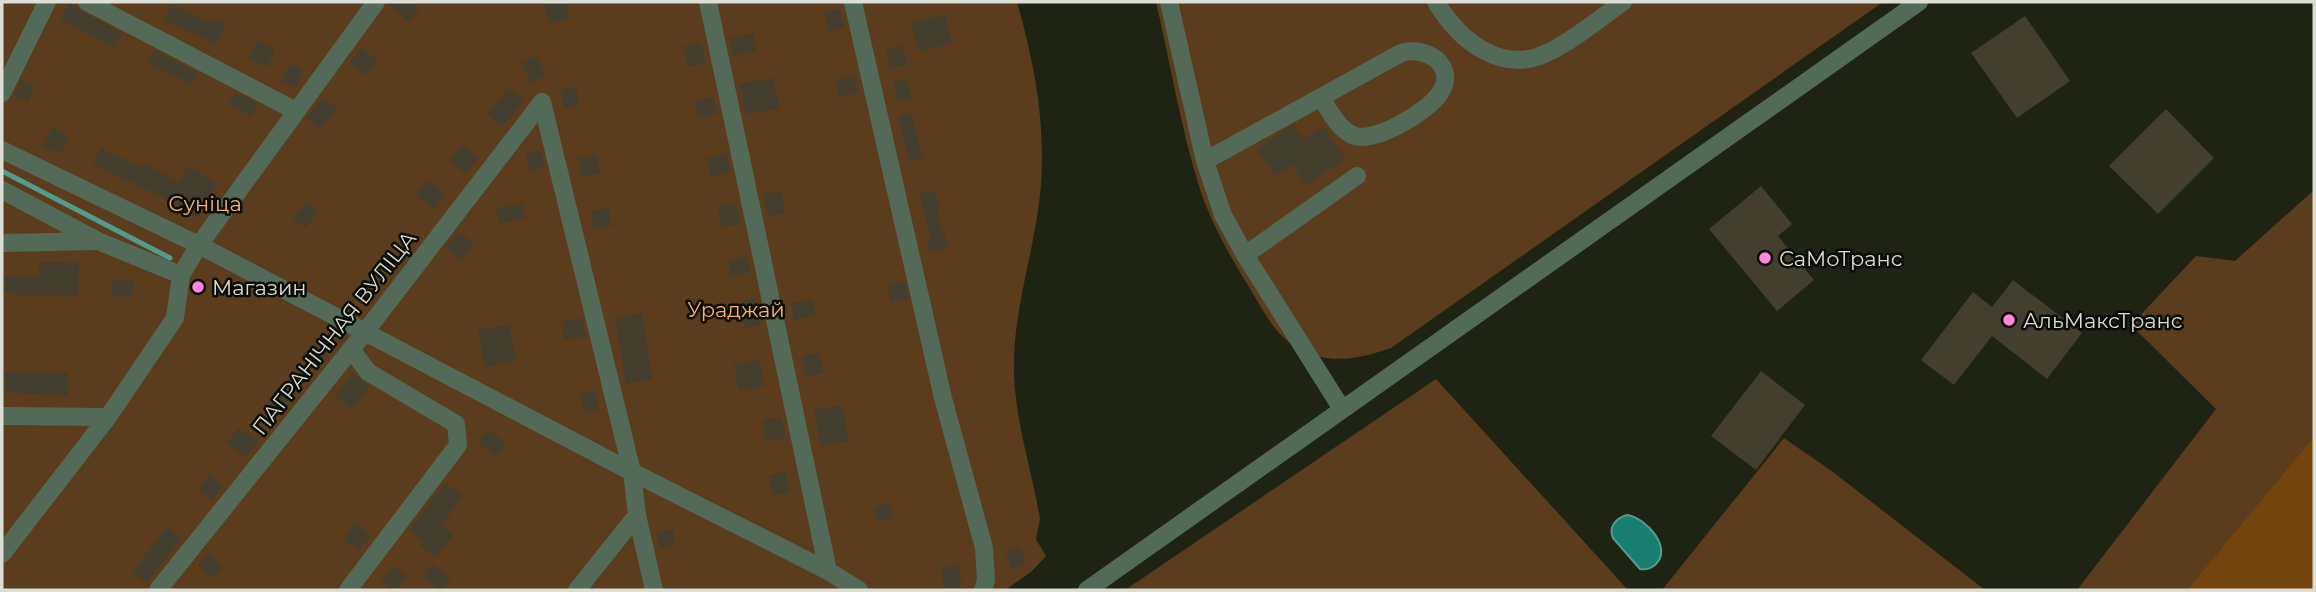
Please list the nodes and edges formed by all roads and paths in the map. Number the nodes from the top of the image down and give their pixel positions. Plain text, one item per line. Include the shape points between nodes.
1 (47, 2) edge
2 (87, 2) edge
3 (376, 2) edge
4 (708, 2) edge
5 (853, 2) edge
6 (1169, 2) edge
7 (1437, 2) edge
8 (1623, 2) edge
9 (1919, 2) edge
10 (2, 93) edge
11 (1321, 97) junction
12 (296, 111) junction
13 (2, 150) edge
14 (1205, 161) junction
15 (1357, 176) dead end
16 (2, 191) edge
17 (98, 241) junction
18 (2, 243) edge
19 (199, 245) junction
20 (1245, 255) junction
21 (181, 275) junction
22 (365, 332) junction
23 (351, 349) junction
24 (1342, 409) junction
25 (2, 416) edge
26 (108, 416) junction
27 (632, 472) junction
28 (637, 515) junction
29 (2, 554) edge
30 (828, 571) junction
31 (158, 590) edge
32 (348, 590) edge
33 (578, 590) edge
34 (654, 590) edge
35 (859, 590) edge
36 (983, 590) edge
37 (1087, 590) edge

1 - 10 street
2 - 12 street
3 - 12 street
4 - 30 street
5 - 36 street via 940,386 984,548
6 - 14 street
7 - 8 street via 1471,44 1506,59 1526,59 1545,54
9 - 24 street
11 - 11 street via 1410,50 1421,50 1436,59 1445,77 1432,102 1388,130 1365,138 1348,133
11 - 14 street
12 - 19 street
13 - 19 street
14 - 20 street via 1223,215
15 - 20 street
16 - 17 street
17 - 18 street
17 - 21 street
19 - 21 street
19 - 22 street
20 - 24 street
21 - 26 street via 175,318
22 - 23 street, ПАГРАНІЧНАЯ ВУЛІЦА
22 - 27 street
22 - 27 street, ПАГРАНІЧНАЯ ВУЛІЦА via 542,102
23 - 31 street, ПАГРАНІЧНАЯ ВУЛІЦА
23 - 32 street via 368,372 456,424 458,445
24 - 37 street
25 - 26 street
26 - 29 street
27 - 28 street
27 - 30 street
28 - 33 street
28 - 34 street
30 - 35 street

